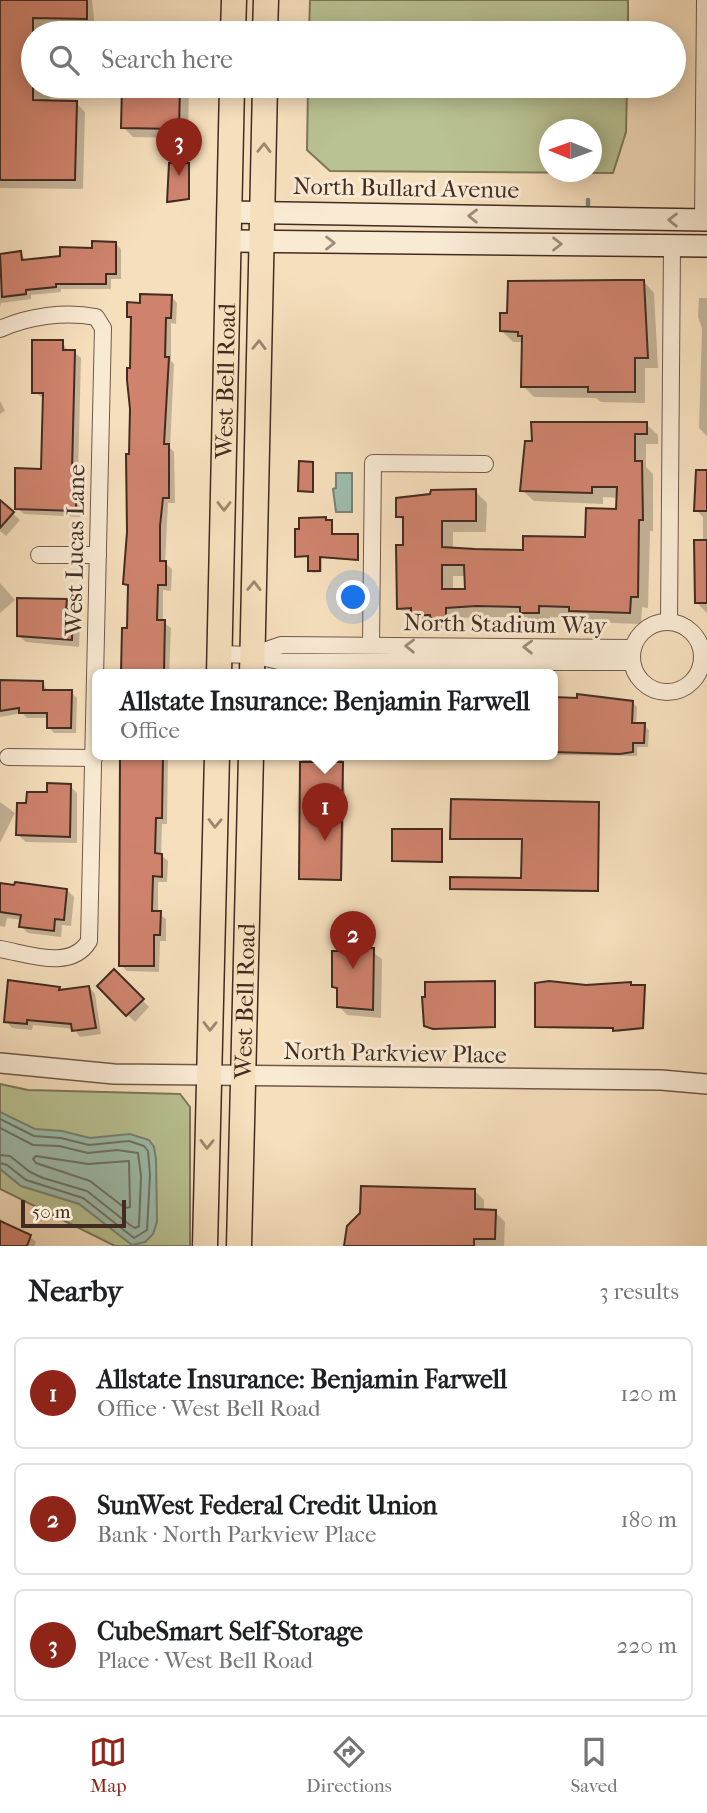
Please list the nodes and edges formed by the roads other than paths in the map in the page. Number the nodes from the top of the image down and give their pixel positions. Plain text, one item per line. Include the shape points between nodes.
1 (234, 0) edge
2 (266, 0) edge
3 (705, 0) edge
4 (233, 21) edge
5 (265, 21) edge
6 (232, 98) edge
7 (265, 98) edge
8 (263, 211) junction
9 (230, 212) junction
10 (705, 220) edge
11 (230, 241) junction
12 (261, 243) junction
13 (672, 245) junction
14 (707, 246) edge
15 (0, 329) edge
16 (485, 464) dead end
17 (39, 555) dead end
18 (98, 555) junction
19 (669, 622) junction
20 (371, 645) junction
21 (633, 655) junction
22 (704, 657) edge
23 (219, 665) edge
24 (253, 665) edge
25 (96, 669) edge
26 (8, 757) dead end
27 (92, 758) edge
28 (94, 760) edge
29 (217, 760) edge
30 (251, 760) edge
31 (0, 949) edge
32 (0, 1063) edge
33 (209, 1076) junction
34 (243, 1077) junction
35 (707, 1084) edge
36 (205, 1246) edge
37 (239, 1246) edge

1 - 4 main road
2 - 5 main road
3 - 10 street
6 - 9 main road, West Bell Road
8 -> 7 main road, West Bell Road
8 - 9 main road, North Bullard Avenue
10 -> 8 main road, North Bullard Avenue
8 - 12 main road, West Bell Road
9 - 11 main road, West Bell Road
11 - 12 main road
11 -> 23 main road, West Bell Road
12 -> 13 main road
24 -> 12 main road, West Bell Road
13 - 14 main road
13 - 19 street
15 - 18 street, West Lucas Lane via 60,314 96,317 103,328
16 - 20 street via 373,463
17 - 18 street
18 - 25 street, West Lucas Lane
19 - 21 street, North Stadium Way via 645,629
19 - 22 street, North Stadium Way via 689,629
21 -> 20 street, North Stadium Way
20 - 24 street, North Stadium Way via 281,645
21 - 22 street, North Stadium Way via 645,685 662,692 691,683
21 - 24 street, North Stadium Way
23 - 24 street, North Stadium Way
26 - 27 street
28 - 31 street, West Lucas Lane via 89,941 82,953 69,958
29 -> 33 main road, West Bell Road
30 - 34 main road, West Bell Road
32 - 33 street, North Parkview Place via 114,1074
33 - 34 street, North Parkview Place
33 -> 36 main road, West Bell Road
34 - 35 street, North Parkview Place
34 - 37 main road, West Bell Road

